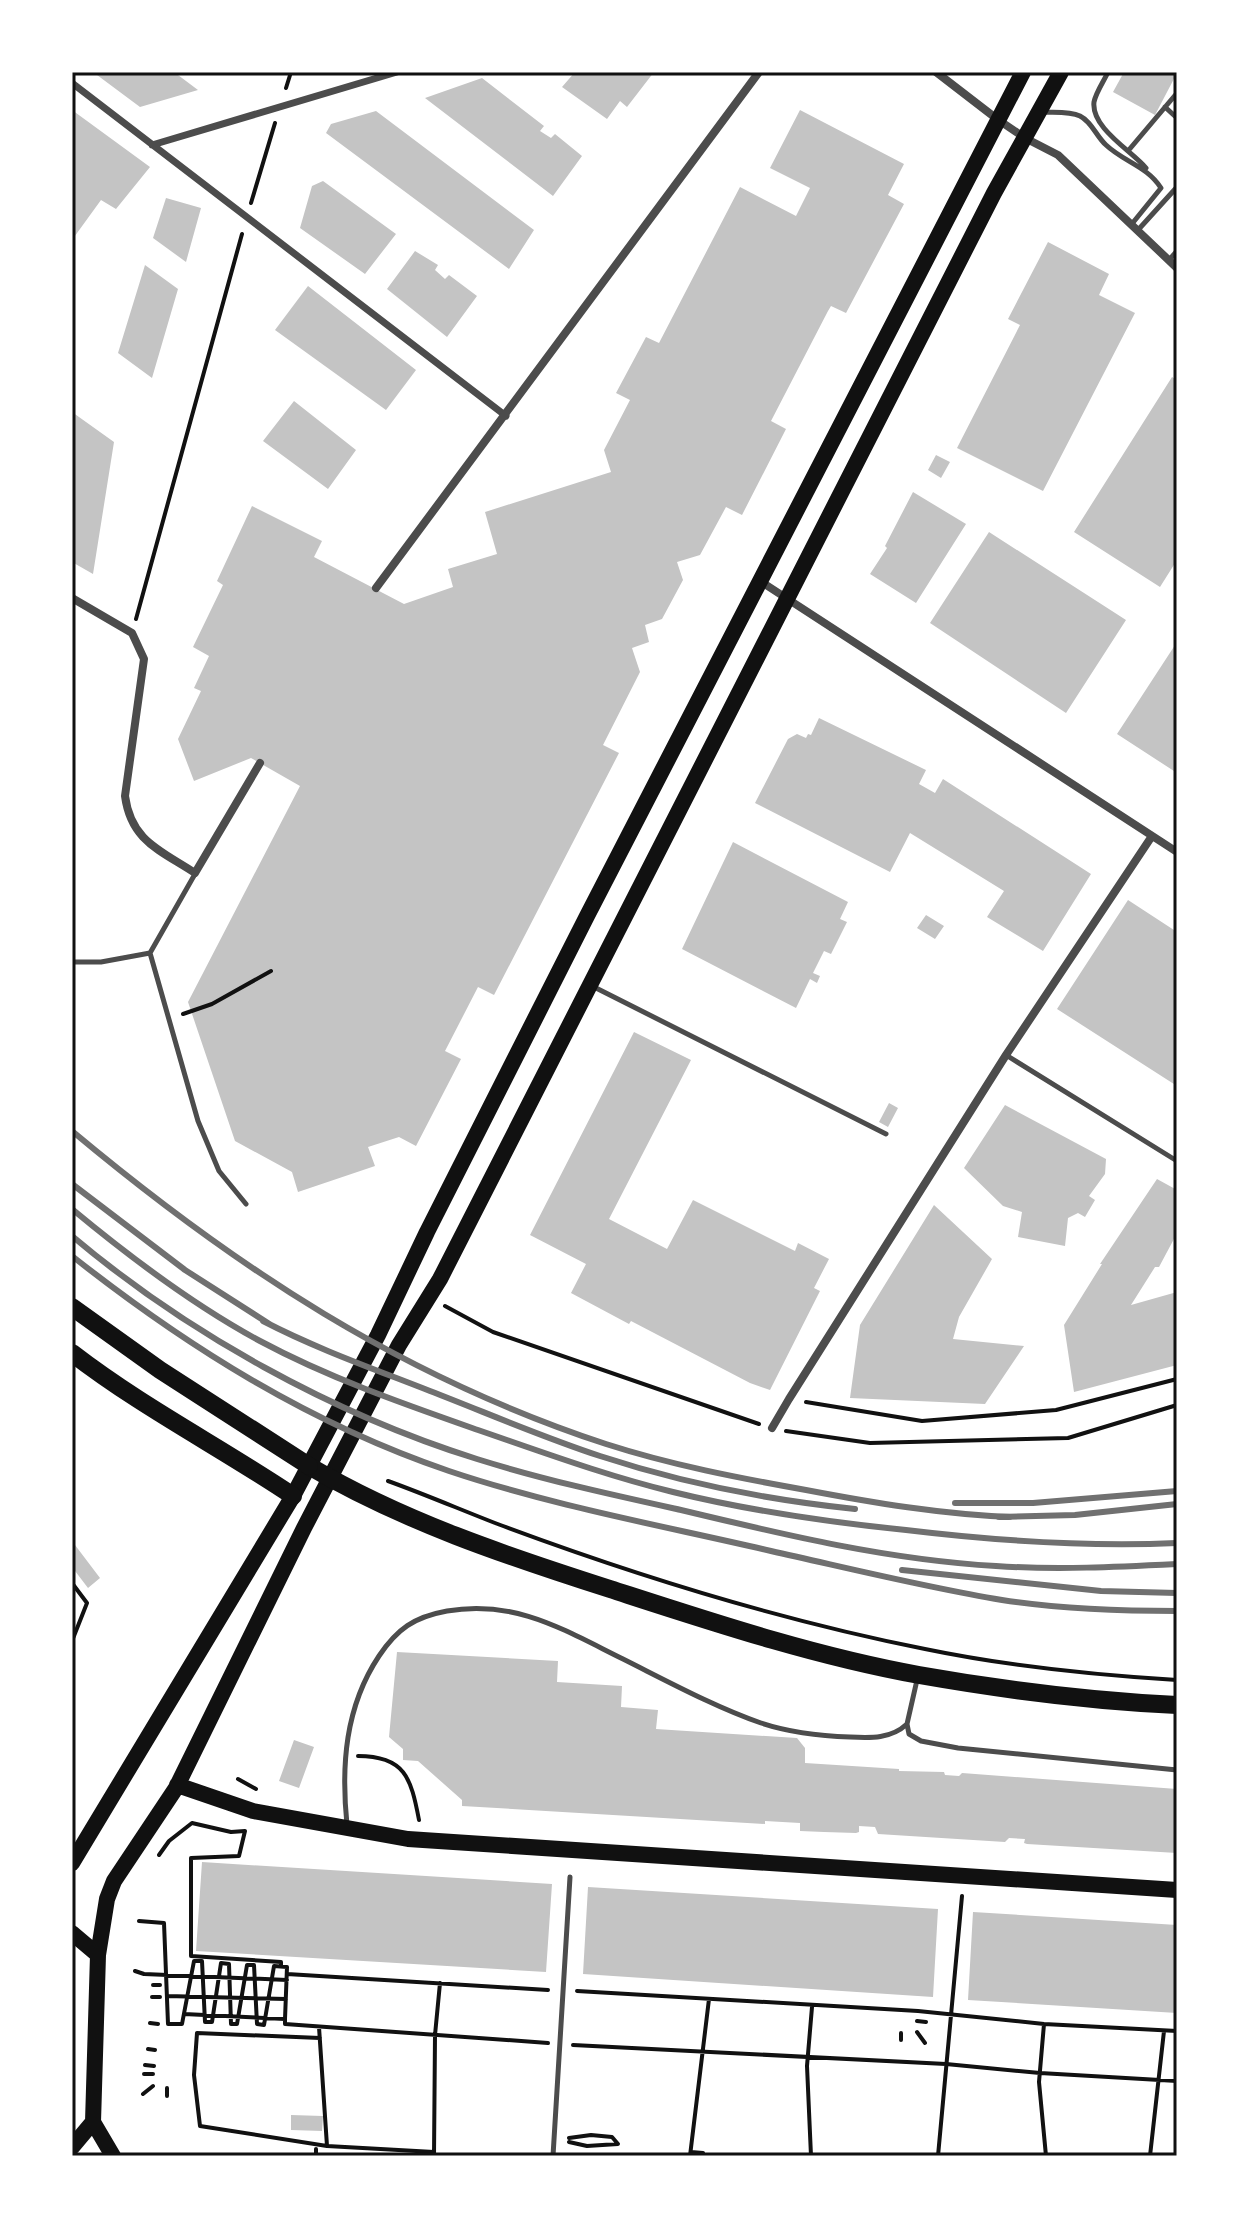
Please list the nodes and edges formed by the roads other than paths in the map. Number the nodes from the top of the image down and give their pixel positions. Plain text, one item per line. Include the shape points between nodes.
1 (397, 72) edge
2 (759, 72) edge
3 (936, 72) edge
4 (1023, 72) edge
5 (1061, 72) edge
6 (1108, 72) edge
7 (72, 83) edge
8 (1177, 93) edge
9 (1165, 107) junction
10 (1040, 112) junction
11 (1177, 118) edge
12 (997, 119) junction
13 (1025, 138) junction
14 (152, 145) junction
15 (1128, 151) junction
16 (1149, 172) junction
17 (1177, 187) edge
18 (1134, 228) junction
19 (1177, 251) edge
20 (1169, 260) junction
21 (1177, 268) edge
22 (506, 416) junction
23 (760, 581) junction
24 (376, 588) dead end
25 (72, 598) edge
26 (787, 598) junction
27 (260, 763) dead end
28 (1152, 836) junction
29 (1177, 852) edge
30 (195, 873) junction
31 (150, 953) junction
32 (72, 962) edge
33 (591, 985) junction
34 (1006, 1055) junction
35 (886, 1134) dead end
36 (1177, 1161) edge
37 (246, 1204) dead end
38 (72, 1307) edge
39 (72, 1353) edge
40 (772, 1428) dead end
41 (313, 1458) junction
42 (331, 1479) junction
43 (293, 1496) junction
44 (919, 1675) junction
45 (1177, 1705) edge
46 (907, 1724) junction
47 (1177, 1770) edge
48 (177, 1785) junction
49 (348, 1830) junction
50 (72, 1863) edge
51 (570, 1877) dead end
52 (1177, 1890) edge
53 (72, 1933) edge
54 (98, 1955) junction
55 (93, 2122) junction
56 (72, 2147) edge
57 (113, 2156) edge
58 (553, 2156) edge

1 - 14 street
2 - 22 street
3 - 12 street
4 - 12 main road
5 - 10 main road
6 - 15 lane via 1094,101 1095,111
7 - 14 street
8 - 9 lane
9 - 11 lane
9 - 15 lane
10 - 13 main road
10 - 16 lane via 1082,117 1110,148
12 - 13 street
12 - 23 main road
13 - 18 street via 1058,155
13 - 26 main road
14 - 22 street
15 - 16 lane
16 - 18 lane via 1161,188
17 - 18 lane
18 - 20 street
19 - 20 lane
20 - 21 street
22 - 24 street
23 - 26 street
23 - 41 main road
25 - 30 street via 132,633 144,659 125,796 128,818 143,838
26 - 28 street
26 - 33 main road
27 - 30 street
28 - 29 street
28 - 34 street
30 - 31 lane
31 - 32 lane
31 - 37 lane via 198,1121 219,1171
33 - 35 lane
33 - 42 main road
34 - 36 lane
34 - 40 street
38 - 41 main road via 160,1370
39 - 43 main road
41 - 42 main road
41 - 43 main road
42 - 44 main road via 460,1537 578,1579 772,1639
42 - 48 main road
43 - 50 main road
44 - 45 main road
44 - 46 lane
46 - 47 lane via 909,1734 921,1741 945,1746
46 - 49 lane via 897,1733 861,1737 777,1727 562,1628 521,1613 463,1608 401,1628 374,1665 353,1714 344,1761
48 - 49 main road via 253,1811
48 - 54 main road via 114,1881
49 - 52 main road via 408,1839
51 - 58 lane
53 - 54 main road
54 - 55 main road
55 - 56 main road
55 - 57 main road

